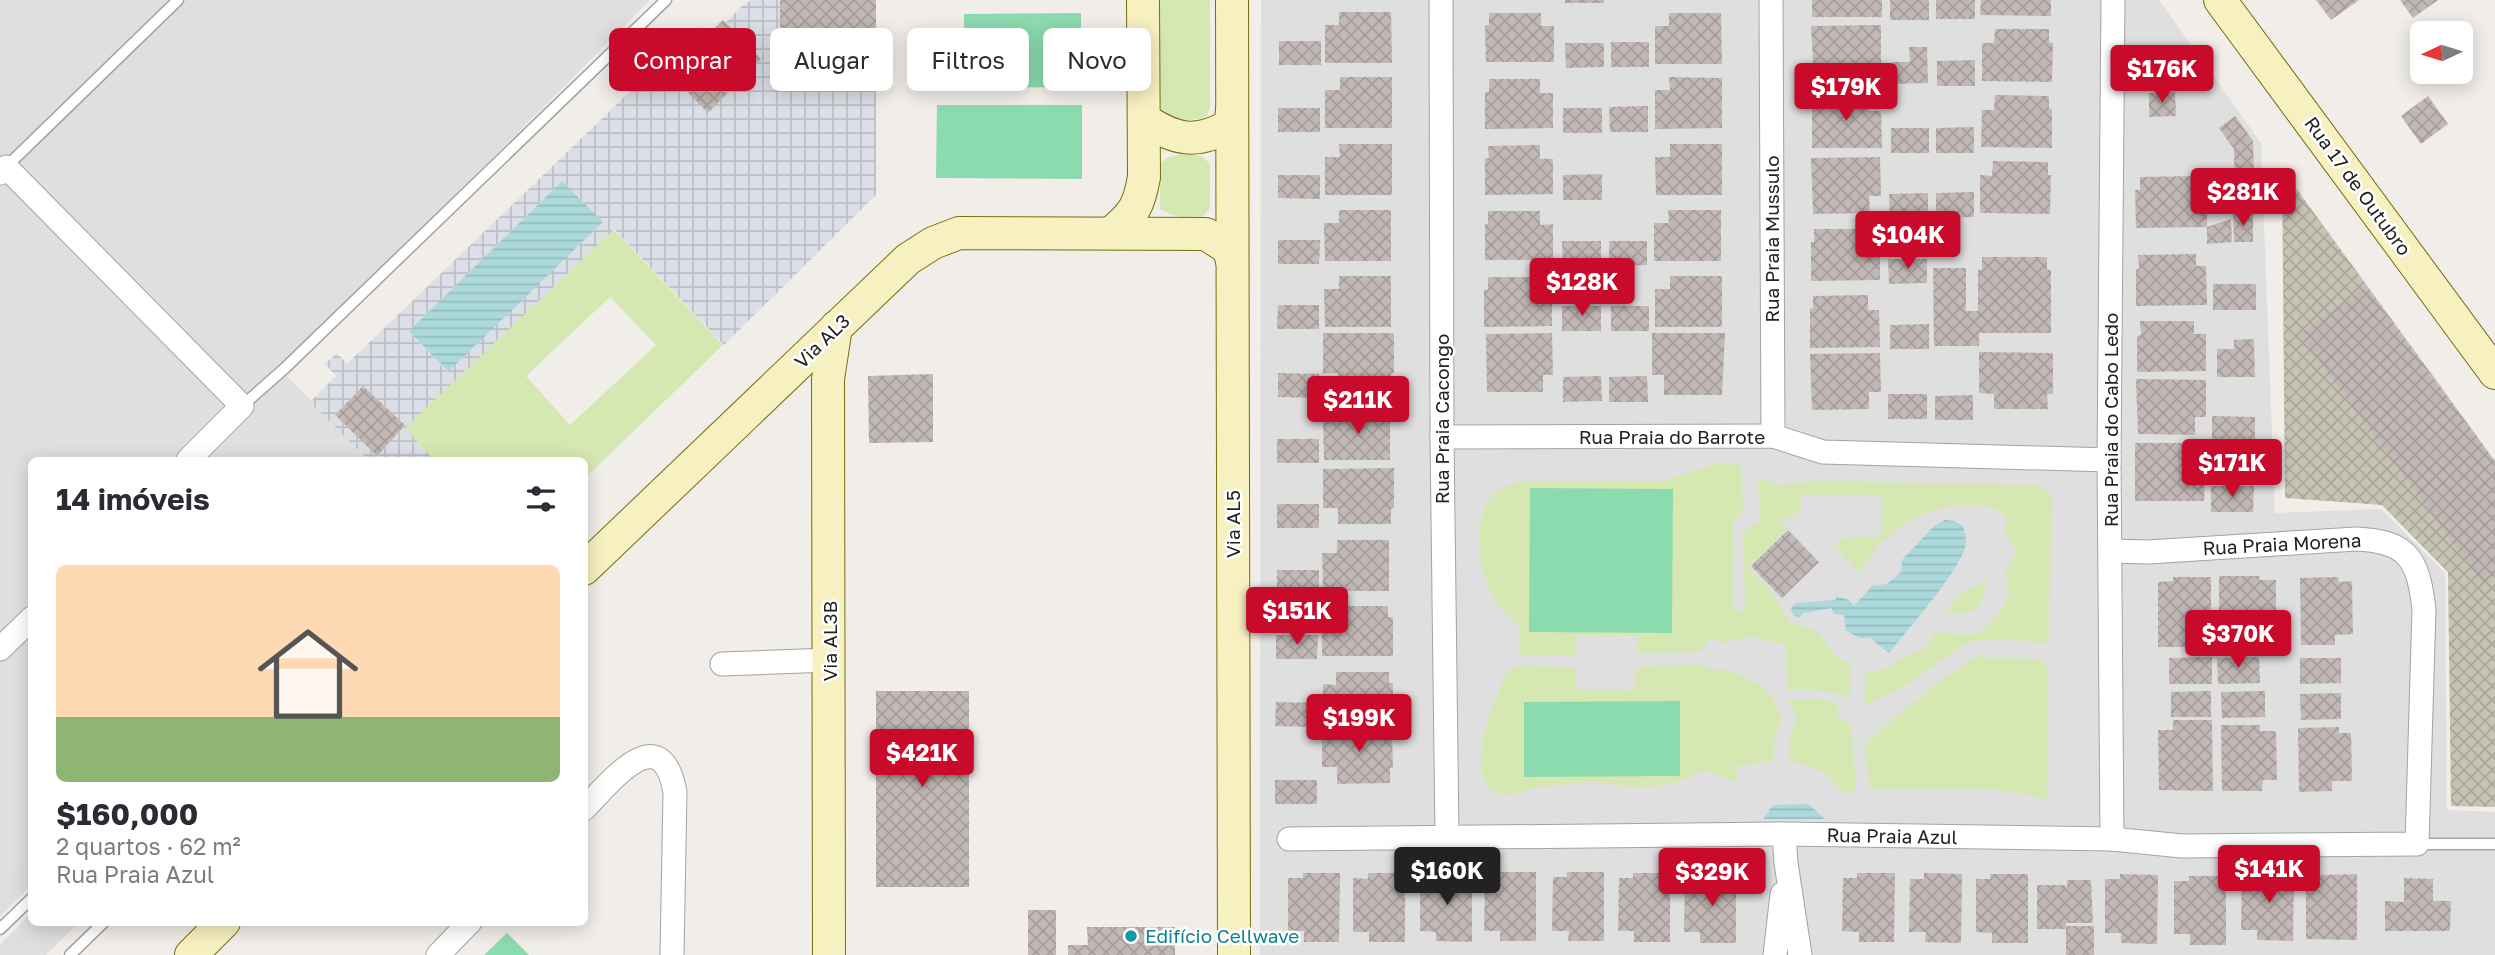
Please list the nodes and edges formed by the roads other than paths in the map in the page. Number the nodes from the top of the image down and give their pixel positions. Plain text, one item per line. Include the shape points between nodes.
1 (178, 0) edge
2 (666, 0) edge
3 (1143, 0) edge
4 (1232, 0) edge
5 (1441, 0) edge
6 (1771, 0) edge
7 (2113, 0) edge
8 (2220, 0) edge
9 (1232, 111) junction
10 (1143, 119) junction
11 (3, 170) edge
12 (1111, 233) junction
13 (1232, 261) junction
14 (836, 327) junction
15 (2495, 373) edge
16 (242, 406) junction
17 (1773, 436) junction
18 (1442, 437) junction
19 (191, 457) edge
20 (2109, 460) junction
21 (2111, 551) junction
22 (588, 565) edge
23 (28, 622) edge
24 (0, 649) edge
25 (830, 660) junction
26 (722, 664) dead end
27 (588, 805) edge
28 (1784, 834) junction
29 (1447, 837) junction
30 (1289, 839) dead end
31 (2112, 839) junction
32 (2417, 844) junction
33 (2495, 844) edge
34 (1786, 863) junction
35 (28, 902) edge
36 (100, 926) edge
37 (220, 926) edge
38 (466, 926) edge
39 (0, 929) edge
40 (70, 955) edge
41 (191, 955) edge
42 (438, 955) edge
43 (672, 955) edge
44 (829, 955) edge
45 (1234, 955) edge
46 (1775, 955) edge
47 (1800, 955) edge

1 - 11 lane
2 - 16 lane
3 - 10 street
4 - 9 street, Via AL5
5 - 18 street, Rua Praia Cacongo
6 - 17 street, Rua Praia Mussulo
7 - 20 street, Rua Praia do Cabo Ledo
8 - 15 street, Rua 17 de Outubro
9 - 10 street via 1230,125 1213,136 1186,138 1163,133
9 - 13 street, Via AL5
10 - 12 street via 1144,177 1139,203 1129,219
11 - 16 street
12 - 13 street, Via AL3 via 1206,234 1229,249
12 - 14 street, Via AL3 via 958,233 908,259
13 - 45 street, Via AL5
14 - 22 street, Via AL3
14 - 25 street, Via AL3B via 828,379
16 - 19 street
17 - 18 street, Rua Praia do Barrote
17 - 20 street, Rua Praia do Barrote via 1823,452
18 - 29 street, Rua Praia Cacongo
20 - 21 street, Rua Praia do Cabo Ledo
21 - 31 street, Rua Praia do Cabo Ledo
21 - 32 street, Rua Praia Morena via 2356,539 2382,540 2400,549 2415,564 2424,609
23 - 24 street
25 - 26 street
25 - 44 street, Via AL3B
27 - 43 street via 642,757 664,762 671,773 675,792
28 - 29 street, Rua Praia Azul
28 - 31 street, Rua Praia Azul
28 - 34 street
29 - 30 street, Rua Praia Azul
31 - 32 street, Rua Praia Azul via 2182,846
32 - 33 lane, Rua Praia Azul
34 - 46 street
34 - 47 street
35 - 39 lane
36 - 40 lane
37 - 41 street
38 - 42 street

